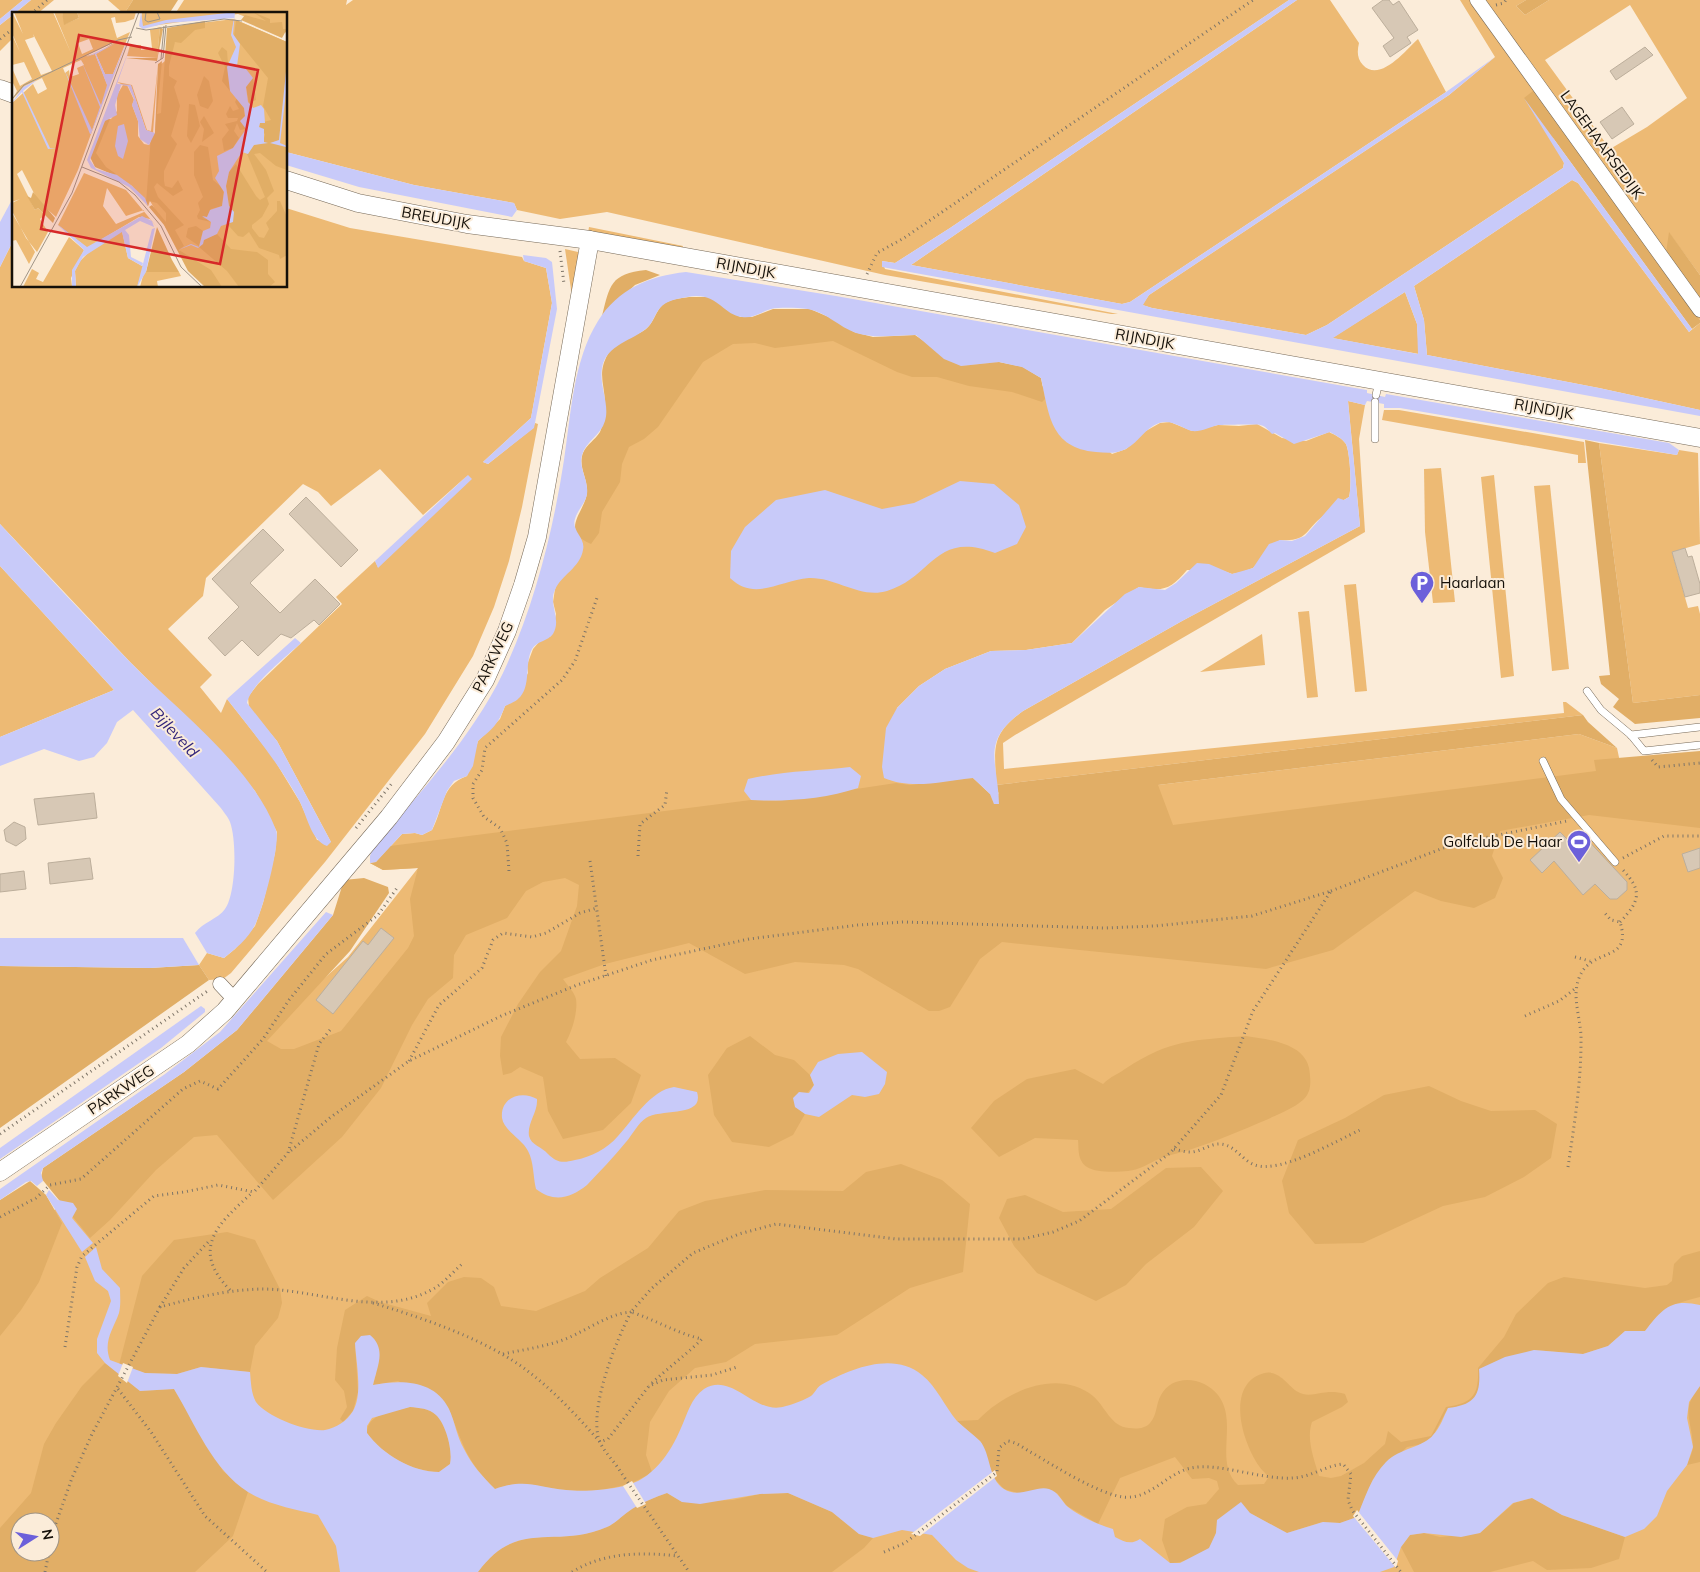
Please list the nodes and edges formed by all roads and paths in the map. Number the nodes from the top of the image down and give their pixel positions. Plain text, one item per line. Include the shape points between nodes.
1 (47, 0) edge
2 (1253, 0) edge
3 (1477, 0) edge
4 (33, 12) edge
5 (12, 30) edge
6 (0, 39) edge
7 (0, 89) edge
8 (12, 93) edge
9 (288, 181) edge
10 (590, 240) junction
11 (560, 252) dead end
12 (867, 274) dead end
13 (565, 292) dead end
14 (1700, 310) edge
15 (1377, 392) junction
16 (1700, 438) edge
17 (1375, 439) dead end
18 (598, 595) dead end
19 (1587, 691) dead end
20 (1700, 727) edge
21 (1631, 735) junction
22 (1700, 745) edge
23 (1644, 750) junction
24 (1543, 761) dead end
25 (1700, 762) edge
26 (397, 776) dead end
27 (667, 789) dead end
28 (1578, 819) junction
29 (351, 834) dead end
30 (1700, 836) edge
31 (638, 856) dead end
32 (590, 862) dead end
33 (1615, 862) junction
34 (509, 871) dead end
35 (397, 888) dead end
36 (1330, 891) junction
37 (596, 908) junction
38 (1604, 912) dead end
39 (1620, 922) junction
40 (1575, 957) dead end
41 (1590, 961) junction
42 (606, 976) junction
43 (220, 984) joint
44 (1576, 988) junction
45 (235, 1000) junction
46 (1525, 1016) dead end
47 (330, 1030) dead end
48 (409, 1061) junction
49 (1360, 1130) dead end
50 (0, 1134) edge
51 (1174, 1149) junction
52 (288, 1154) junction
53 (1568, 1167) dead end
54 (0, 1172) edge
55 (254, 1192) junction
56 (0, 1217) edge
57 (210, 1240) junction
58 (462, 1264) dead end
59 (230, 1290) junction
60 (370, 1302) junction
61 (160, 1307) junction
62 (631, 1312) junction
63 (64, 1347) dead end
64 (503, 1354) junction
65 (737, 1368) dead end
66 (649, 1386) junction
67 (118, 1389) junction
68 (600, 1442) junction
69 (60, 1512) edge
70 (884, 1552) dead end
71 (678, 1556) junction
72 (1401, 1570) edge
73 (266, 1572) edge
74 (572, 1572) edge
75 (689, 1572) edge

1 - 4 path
2 - 12 path via 904,238 877,253
3 - 14 street, LAGEHAARSEDIJK
5 - 6 path
7 - 8 street
9 - 10 street, BREUDIJK via 358,203 467,224
10 - 15 street, RIJNDIJK
10 - 45 street, PARKWEG via 537,537 507,632 485,680 446,742 389,816
11 - 13 path
15 - 16 street, RIJNDIJK
15 - 17 lane
18 - 34 path via 575,661 562,680 485,748 482,770 473,784 473,798 484,817 500,828 507,843
19 - 21 lane via 1601,710
20 - 21 lane
21 - 23 lane
22 - 23 lane
23 - 25 path via 1658,767
24 - 28 lane via 1561,799
26 - 29 path
27 - 31 path via 665,805 640,824
28 - 33 lane
28 - 36 path via 1454,844
30 - 33 path via 1664,836
32 - 37 path
33 - 39 path via 1632,879 1637,890 1637,901
35 - 56 path via 378,915 326,954 263,1039 218,1089 200,1081 183,1089 82,1179 50,1185 36,1198
36 - 42 path via 1252,916 1155,926 1104,928 902,922 810,930 694,950
36 - 51 path via 1253,1011 1221,1095
37 - 42 path
37 - 48 path via 580,913 546,933 532,937 503,933 493,940 482,968 439,1006
38 - 39 path via 1611,920
39 - 41 path via 1624,936 1621,946
40 - 41 path
41 - 44 path
42 - 48 path via 501,1016
43 - 45 street
43 - 50 path via 200,994
44 - 46 path via 1559,1001
44 - 53 path via 1582,1042
45 - 54 street, PARKWEG via 188,1044
47 - 52 path via 319,1044
48 - 52 path via 331,1117
49 - 51 path via 1270,1167 1255,1165 1234,1148 1219,1144 1190,1152
51 - 62 path via 1079,1221 1053,1232 1023,1239 896,1239 776,1224 739,1234 693,1253 670,1271
52 - 55 path
55 - 57 path via 224,1221
55 - 63 path via 218,1185 154,1196 82,1256 77,1267
57 - 59 path via 209,1253 214,1271
57 - 61 path via 184,1268
58 - 60 path via 434,1289 408,1298
59 - 60 path via 304,1291
59 - 61 path
60 - 64 path via 433,1322
61 - 67 path
62 - 64 path via 617,1313 559,1342
62 - 66 path via 666,1328 702,1339
62 - 68 path via 617,1339 597,1407
64 - 68 path via 551,1391
65 - 66 path via 712,1375 663,1380
66 - 68 path via 608,1439
67 - 69 path via 92,1434
67 - 73 path via 151,1432 205,1516
68 - 71 path
70 - 72 path via 905,1543 997,1472 999,1448 1008,1441 1018,1443 1093,1485 1123,1497 1139,1496 1173,1473 1192,1467 1271,1478 1295,1478 1343,1464 1351,1474 1348,1500 1352,1510
71 - 74 path via 646,1552 610,1557
71 - 75 path

